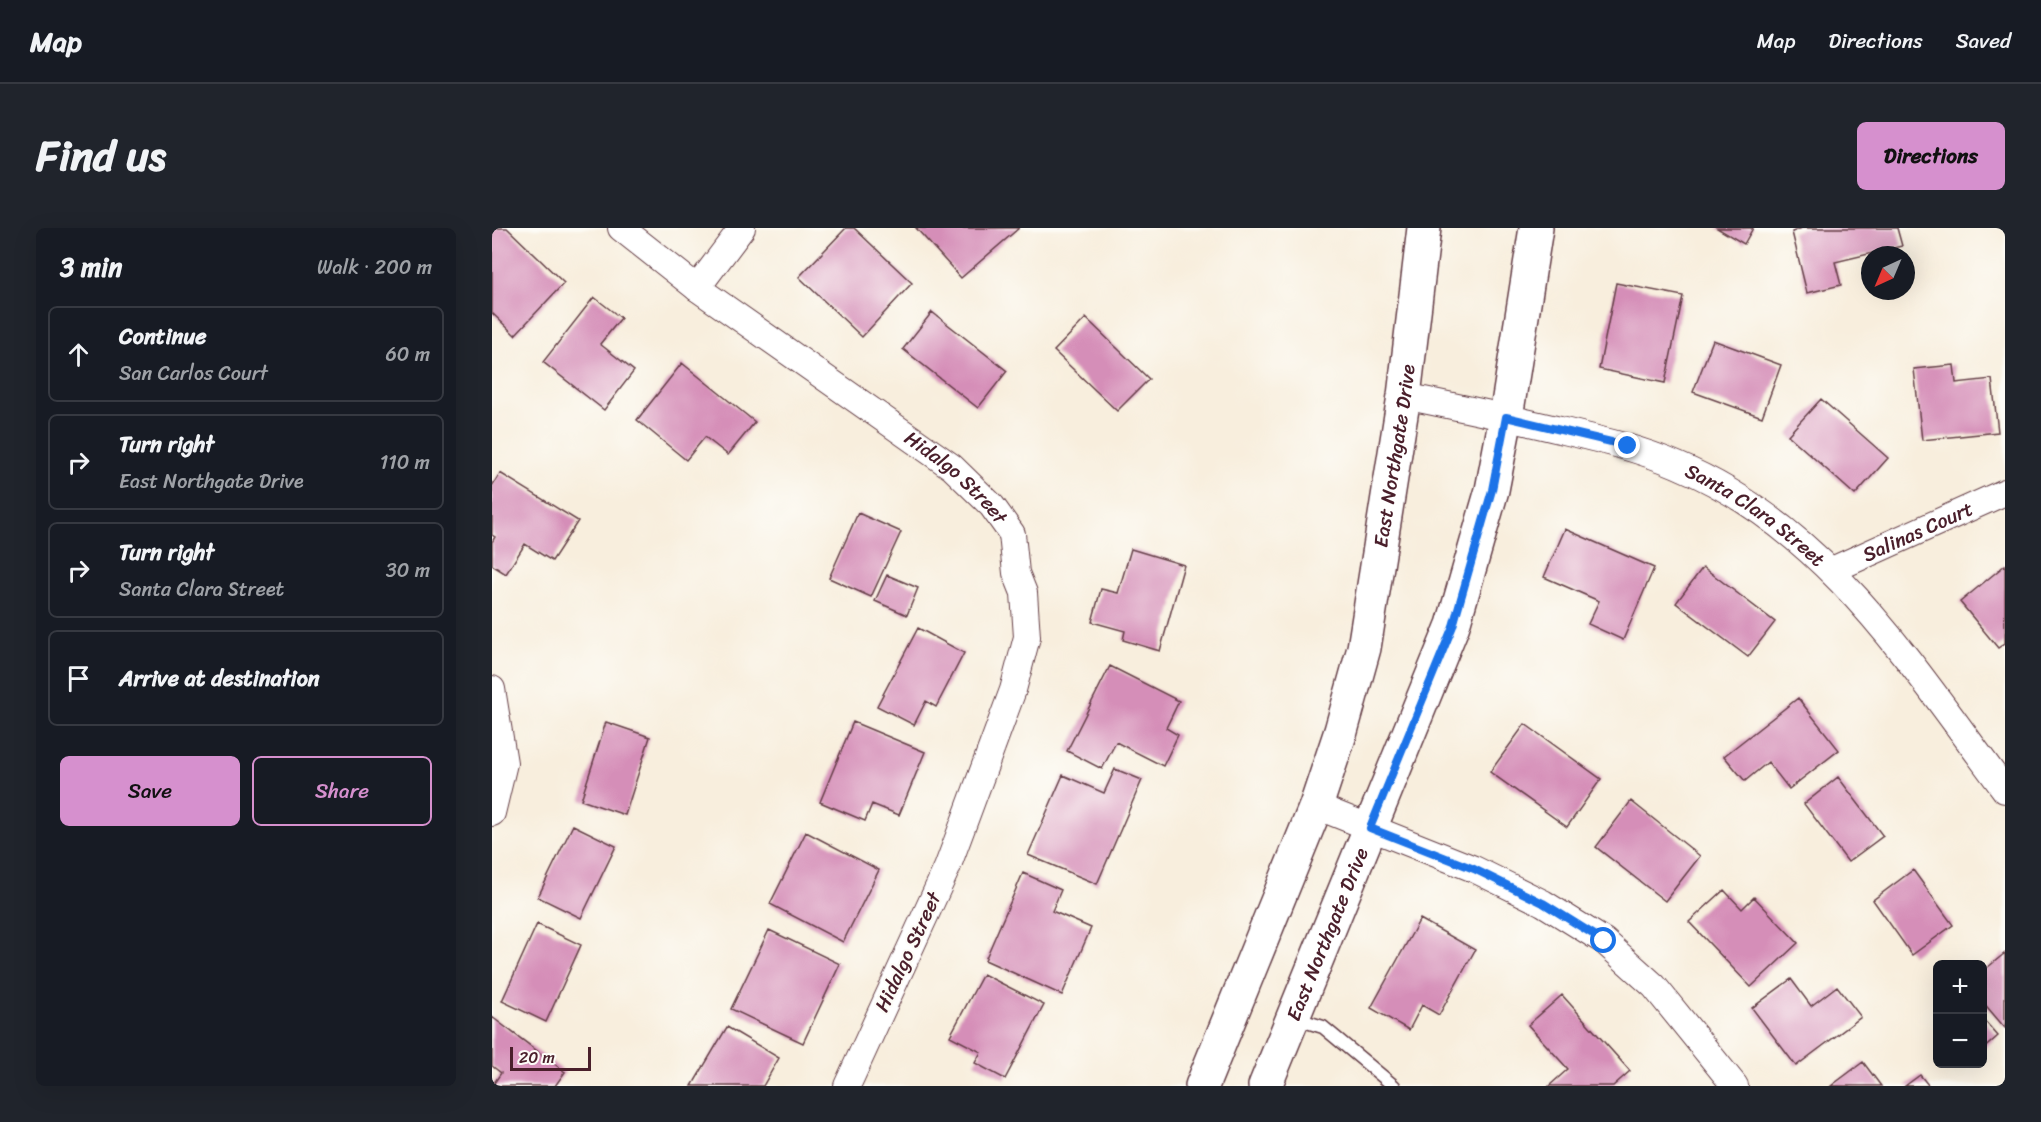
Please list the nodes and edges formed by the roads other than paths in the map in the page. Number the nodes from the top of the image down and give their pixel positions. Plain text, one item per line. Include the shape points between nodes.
1 (621, 228) edge
2 (742, 228) edge
3 (1424, 228) edge
4 (1536, 228) edge
5 (697, 288) junction
6 (1404, 396) junction
7 (1506, 417) junction
8 (2005, 492) edge
9 (1832, 570) junction
10 (492, 689) edge
11 (2005, 790) edge
12 (1316, 806) junction
13 (492, 813) edge
14 (1370, 828) junction
15 (1293, 1018) junction
16 (847, 1086) edge
17 (1202, 1086) edge
18 (1265, 1086) edge
19 (1394, 1086) edge
20 (1735, 1086) edge

1 - 5 street, Hidalgo Street
2 - 5 street
3 - 6 main road, East Northgate Drive
4 - 7 main road, East Northgate Drive
5 - 16 street, Hidalgo Street via 952,467 992,506 1012,534 1016,573 1024,593 1027,637 1013,690 947,868
6 - 7 street, Santa Clara Street
6 - 12 main road, East Northgate Drive via 1364,648
7 - 9 street, Santa Clara Street via 1628,446 1678,465 1727,489 1768,516
7 - 14 main road, East Northgate Drive via 1492,490 1453,626
8 - 9 street, Salinas Court
9 - 11 street, Santa Clara Street via 1882,626
10 - 13 street via 504,762
12 - 14 street
12 - 17 main road, East Northgate Drive
14 - 15 main road, East Northgate Drive
14 - 20 street via 1474,869 1543,903 1604,941 1654,986
15 - 18 main road, East Northgate Drive
15 - 19 lane via 1323,1027

